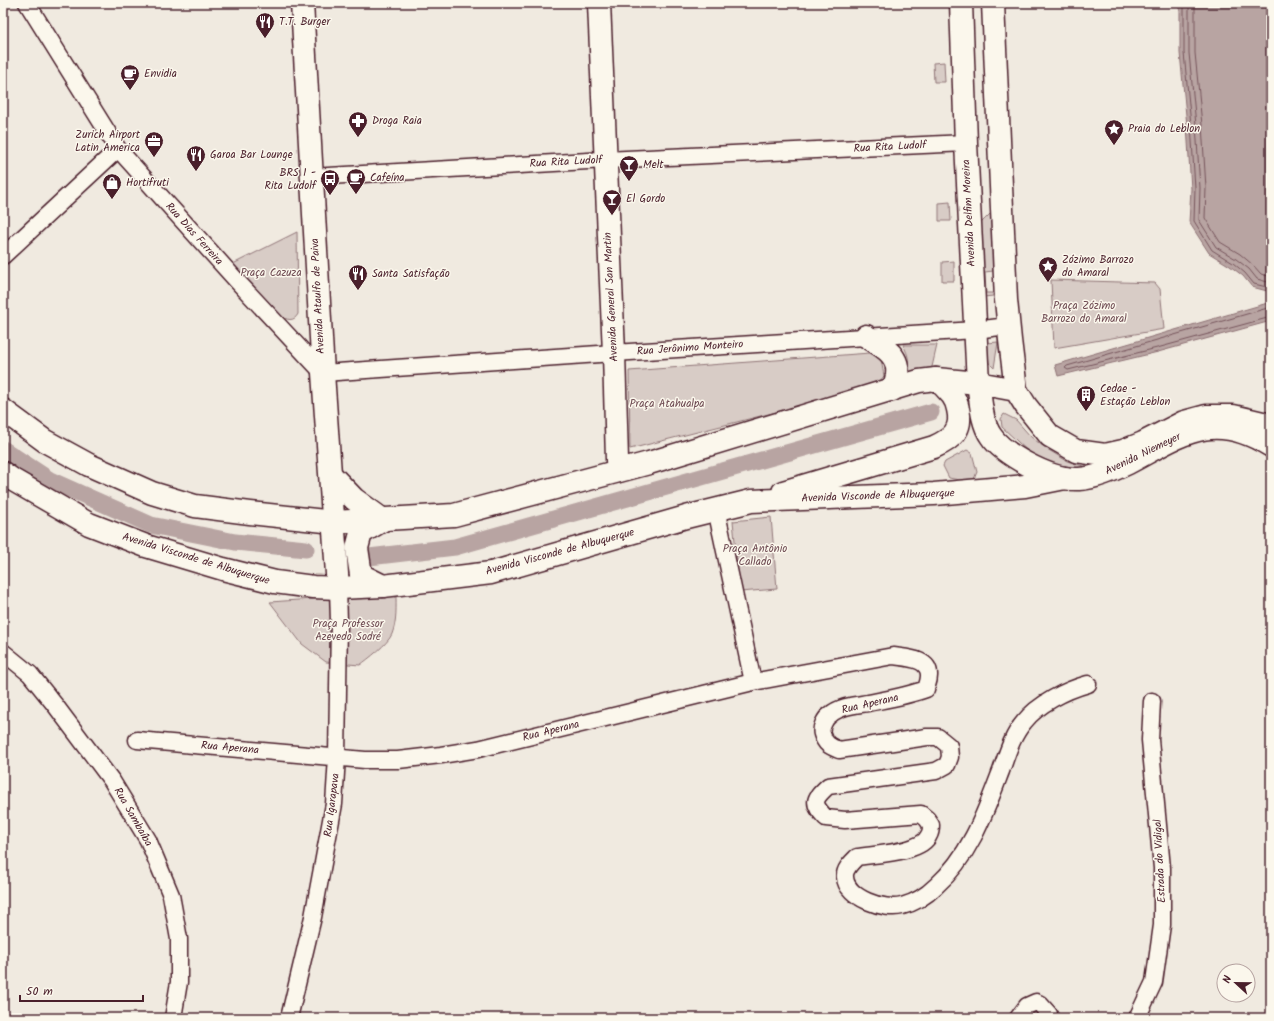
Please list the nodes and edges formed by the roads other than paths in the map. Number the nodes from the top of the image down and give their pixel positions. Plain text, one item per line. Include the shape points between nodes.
1 (27, 3) edge
2 (302, 3) edge
3 (599, 3) edge
4 (961, 3) edge
5 (993, 3) edge
6 (966, 143) junction
7 (118, 149) junction
8 (605, 160) junction
9 (311, 177) junction
10 (3, 256) edge
11 (1008, 326) junction
12 (975, 330) junction
13 (866, 336) junction
14 (614, 353) junction
15 (323, 373) junction
16 (936, 379) junction
17 (978, 383) junction
18 (892, 390) junction
19 (1016, 390) junction
20 (3, 410) edge
21 (985, 423) joint
22 (1271, 425) edge
23 (1271, 446) edge
24 (618, 472) junction
25 (3, 473) edge
26 (331, 475) junction
27 (1065, 478) junction
28 (751, 501) junction
29 (716, 509) junction
30 (383, 520) junction
31 (334, 522) junction
32 (382, 586) junction
33 (338, 588) junction
34 (3, 652) edge
35 (753, 682) junction
36 (1088, 684) dead end
37 (1152, 701) dead end
38 (136, 740) dead end
39 (337, 757) junction
40 (173, 1018) edge
41 (289, 1018) edge
42 (1018, 1018) edge
43 (1048, 1018) edge
44 (1137, 1018) edge

1 - 7 street, Rua Dias Ferreira
2 - 9 main road, Avenida Ataulfo de Paiva
3 - 8 main road, Avenida General San Martin
4 - 6 main road, Avenida Delfim Moreira
5 - 11 main road
6 - 8 street, Rua Rita Ludolf
6 - 12 main road, Avenida Delfim Moreira
7 - 10 street
7 - 15 street, Rua Dias Ferreira
8 - 9 street, Rua Rita Ludolf
8 - 14 main road, Avenida General San Martin
9 - 15 main road, Avenida Ataulfo de Paiva
11 - 12 street, Rua Jerônimo Monteiro
11 - 19 main road
12 - 13 street, Rua Jerônimo Monteiro
12 - 17 main road, Avenida Delfim Moreira
13 - 14 street, Rua Jerônimo Monteiro
13 - 18 main road via 894,356 897,361 898,372
14 - 15 street, Rua Jerônimo Monteiro
14 - 24 main road, Avenida General San Martin
15 - 26 main road, Avenida Ataulfo de Paiva
16 - 17 main road
16 - 18 main road via 919,381
16 - 28 main road via 953,396 958,406 960,419 957,430 946,441 934,447
17 - 19 main road
17 - 21 main road, Avenida Delfim Moreira
18 - 24 main road
19 - 22 main road, Avenida Niemeyer via 1050,436 1076,451 1105,455 1123,451 1184,422 1206,416 1233,416
20 - 31 main road via 45,441 89,465 152,493 195,506
21 - 27 main road, Avenida Niemeyer via 991,437 1016,458 1040,471
23 - 27 main road, Avenida Niemeyer via 1239,431 1210,428 1191,431 1170,439 1118,468 1097,476
24 - 30 main road via 454,515
25 - 33 main road, Avenida Visconde de Albuquerque via 89,524 146,546 275,582
26 - 30 main road via 354,499
26 - 31 main road, Avenida Ataulfo de Paiva
27 - 28 main road, Avenida Visconde de Albuquerque via 1024,486 934,494
28 - 29 main road, Avenida Visconde de Albuquerque
29 - 32 main road, Avenida Visconde de Albuquerque via 490,573
29 - 35 street
30 - 31 main road
30 - 32 main road via 361,533 358,548 361,574
31 - 33 main road, Avenida Ataulfo de Paiva
32 - 33 main road, Avenida Visconde de Albuquerque
33 - 39 street, Rua Igarapava
34 - 40 street, Rua Sambaíba via 30,674 55,705 112,781 148,840 171,894 179,939 179,982
35 - 36 street, Rua Aperana via 893,656 921,662 927,668 929,676 926,690 845,707 830,714 821,731 828,746 839,750 927,736 938,737 949,746 950,757 947,765 936,772 828,786 818,795 818,809 826,818 845,820 921,814 927,819 931,826 930,834 920,845 906,850 857,857 848,868 845,877 849,888 862,899 883,906 901,906 922,898 953,869 967,850 1014,736 1024,722 1040,706
35 - 39 street, Rua Aperana via 441,756 398,760
37 - 44 street, Estrada do Vidigal via 1150,740 1162,868 1162,925 1154,982
38 - 39 street, Rua Aperana
39 - 41 street, Rua Igarapava via 334,804 327,847
42 - 43 street via 1027,1006 1036,1002 1049,1014

